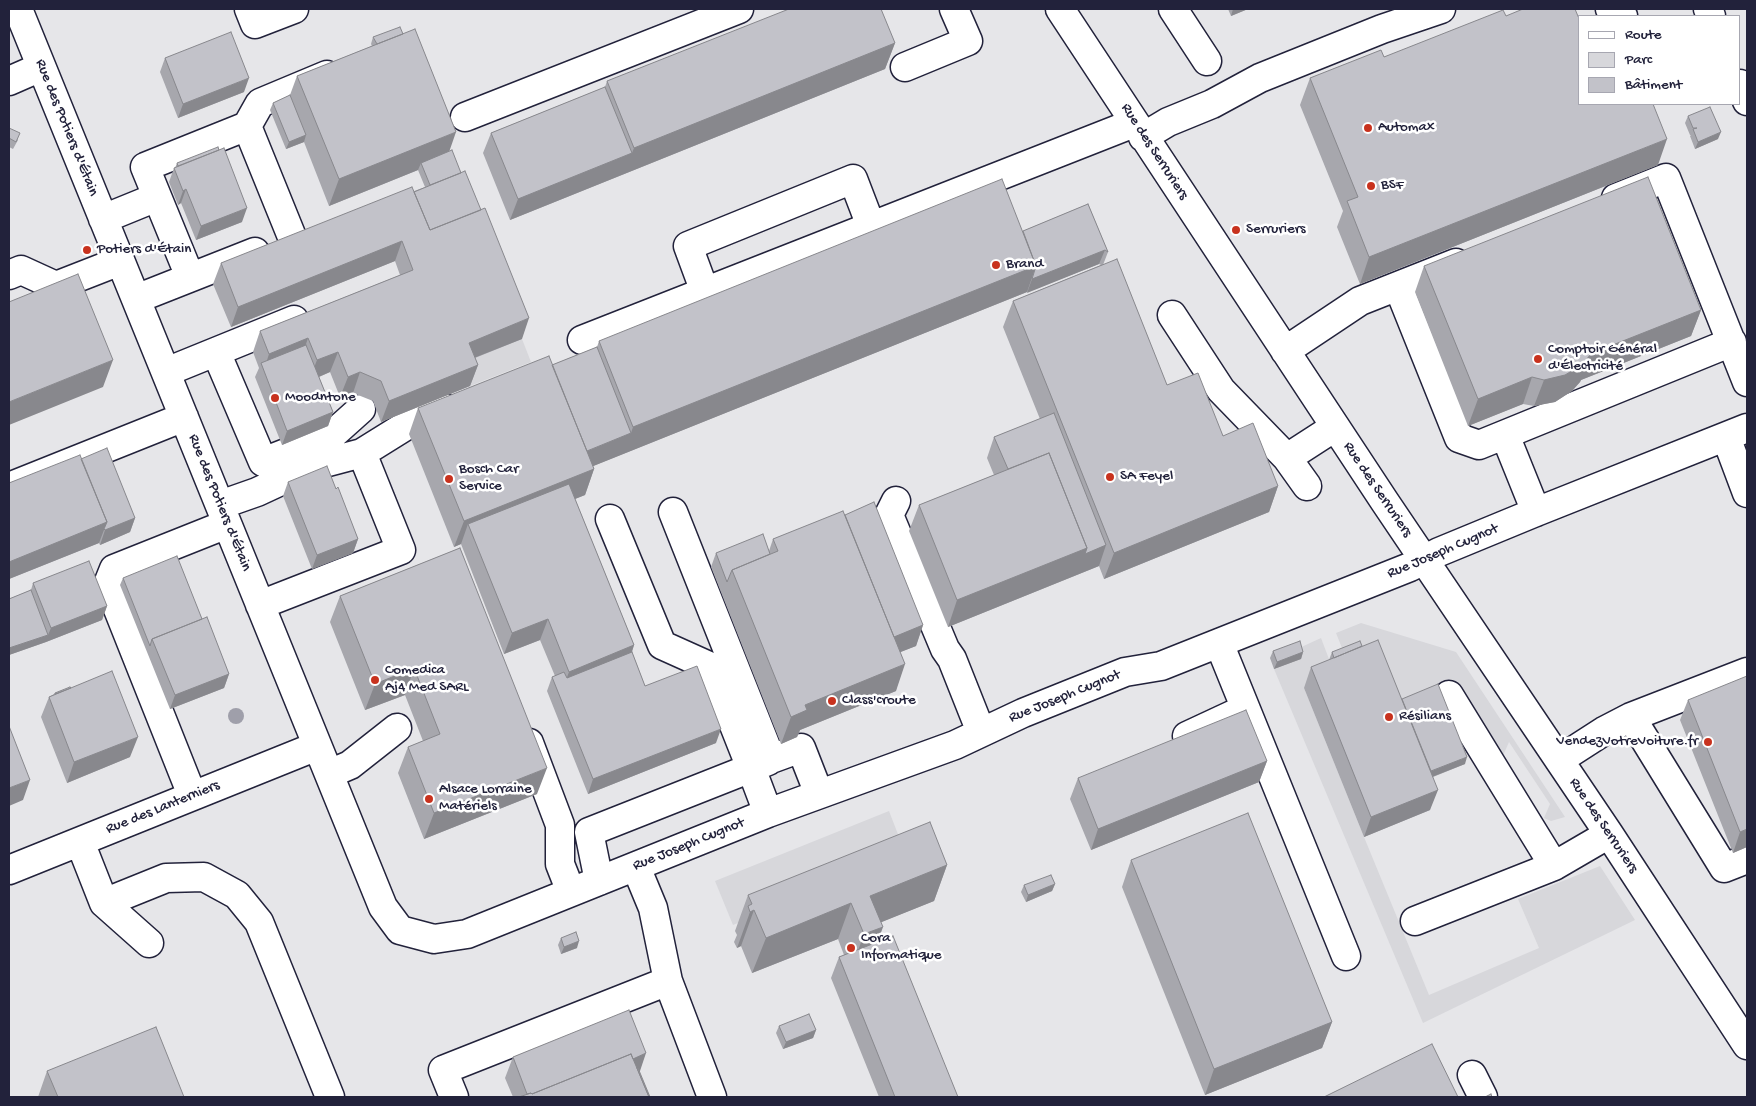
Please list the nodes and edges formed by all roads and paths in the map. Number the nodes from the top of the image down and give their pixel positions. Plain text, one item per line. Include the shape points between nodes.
1 (18, 9) edge
2 (249, 9) edge
3 (294, 9) edge
4 (740, 9) edge
5 (954, 9) edge
6 (1060, 9) edge
7 (1173, 9) edge
8 (1441, 9) edge
9 (1610, 9) edge
10 (1621, 15) edge
11 (1207, 61) dead end
12 (351, 64) edge
13 (41, 67) junction
14 (905, 67) dead end
15 (9, 81) edge
16 (1741, 86) edge
17 (1747, 101) edge
18 (465, 117) dead end
19 (248, 126) junction
20 (1139, 130) junction
21 (157, 197) junction
22 (1592, 208) edge
23 (103, 219) junction
24 (319, 226) edge
25 (870, 226) junction
26 (292, 237) junction
27 (1481, 252) edge
28 (120, 261) junction
29 (9, 275) edge
30 (190, 277) junction
31 (1398, 286) junction
32 (705, 292) junction
33 (136, 299) junction
34 (314, 312) edge
35 (1172, 315) dead end
36 (582, 340) dead end
37 (1732, 342) junction
38 (1285, 351) junction
39 (216, 352) junction
40 (166, 372) junction
41 (1747, 382) edge
42 (467, 402) edge
43 (360, 409) dead end
44 (184, 417) junction
45 (1335, 427) junction
46 (1737, 432) edge
47 (1505, 435) junction
48 (362, 453) junction
49 (1287, 458) junction
50 (1307, 486) dead end
51 (9, 487) edge
52 (1747, 493) edge
53 (896, 501) dead end
54 (673, 512) dead end
55 (1536, 512) junction
56 (224, 515) junction
57 (610, 519) dead end
58 (1424, 560) junction
59 (260, 604) junction
60 (1219, 643) junction
61 (1747, 672) edge
62 (1449, 695) dead end
63 (1245, 709) junction
64 (1631, 717) junction
65 (521, 723) edge
66 (397, 728) dead end
67 (981, 732) junction
68 (317, 746) junction
69 (1164, 747) edge
70 (1559, 760) junction
71 (761, 764) junction
72 (329, 774) junction
73 (819, 794) junction
74 (192, 796) junction
75 (768, 814) junction
76 (1609, 834) junction
77 (80, 842) junction
78 (1747, 859) edge
79 (1554, 866) junction
80 (636, 867) junction
81 (9, 870) edge
82 (599, 880) junction
83 (570, 892) junction
84 (104, 903) junction
85 (1415, 921) dead end
86 (467, 934) joint
87 (150, 943) dead end
88 (1346, 956) dead end
89 (668, 981) junction
90 (1747, 1045) edge
91 (330, 1097) edge
92 (454, 1097) edge
93 (712, 1097) edge

1 - 13 street, Rue des Potiers d'Étain
2 - 3 street via 255,24
4 - 18 street
5 - 14 street via 968,41
6 - 20 street, Rue des Serruriers
7 - 11 street
8 - 20 street via 1382,29 1260,78 1212,104
9 - 10 street
12 - 19 street via 260,103
13 - 15 street
13 - 23 street, Rue des Potiers d'Étain
16 - 17 street
19 - 21 street via 145,167
19 - 26 street
20 - 25 street
20 - 38 street, Rue des Serruriers
21 - 23 street
21 - 30 street
22 - 37 street via 1666,178
23 - 28 street, Rue des Potiers d'Étain
24 - 26 street
25 - 32 street
25 - 32 street via 853,179 688,246
26 - 30 street
27 - 31 street
28 - 29 street via 56,286 22,270
28 - 33 street, Rue des Potiers d'Étain
30 - 33 street
31 - 38 street via 1360,301
31 - 47 street via 1459,438 1480,445
32 - 36 street
33 - 40 street, Rue des Potiers d'Étain
34 - 39 street
35 - 49 street via 1221,390
37 - 41 street
37 - 47 street
38 - 45 street, Rue des Serruriers
39 - 40 street
39 - 43 street via 263,462 332,434
40 - 44 street, Rue des Potiers d'Étain
42 - 48 street via 407,425
44 - 51 street
44 - 56 street, Rue des Potiers d'Étain
45 - 49 street
45 - 58 street, Rue des Serruriers
46 - 52 street
46 - 55 street, Rue Joseph Cugnot
47 - 55 street
48 - 56 street via 313,466 257,492
48 - 59 street via 401,550
49 - 50 street
53 - 67 street via 888,515
54 - 71 street
55 - 58 street, Rue Joseph Cugnot
56 - 59 street, Rue des Potiers d'Étain
56 - 74 street via 114,569 108,584
57 - 71 street via 662,645 711,667
58 - 60 street, Rue Joseph Cugnot
58 - 70 street, Rue des Serruriers
59 - 68 street, Rue des Potiers d'Étain
60 - 63 street
60 - 67 street, Rue Joseph Cugnot via 1160,666 1125,672
61 - 64 street
62 - 79 street
63 - 69 street
63 - 88 street
64 - 70 street
64 - 78 street via 1724,868
65 - 83 street via 560,825 560,864
66 - 72 street via 350,765
67 - 73 street, Rue Joseph Cugnot
68 - 72 street, Rue des Potiers d'Étain
68 - 74 street, Rue des Lanterniers
70 - 76 street, Rue des Serruriers
71 - 73 street via 801,748
71 - 75 street
71 - 82 street via 589,832
72 - 86 street, Rue des Potiers d'Étain via 383,907 400,930 434,939
73 - 75 street, Rue Joseph Cugnot
74 - 77 street, Rue des Lanterniers
75 - 80 street, Rue Joseph Cugnot
76 - 79 street
76 - 90 street, Rue des Serruriers
77 - 81 street, Rue des Lanterniers
77 - 84 street
79 - 85 street
80 - 82 street, Rue Joseph Cugnot
80 - 89 street via 652,908
82 - 83 street, Rue Joseph Cugnot
83 - 86 street, Rue Joseph Cugnot
84 - 87 street
84 - 91 street via 166,878 204,877 237,895 260,922
89 - 92 street via 443,1070
89 - 93 street

